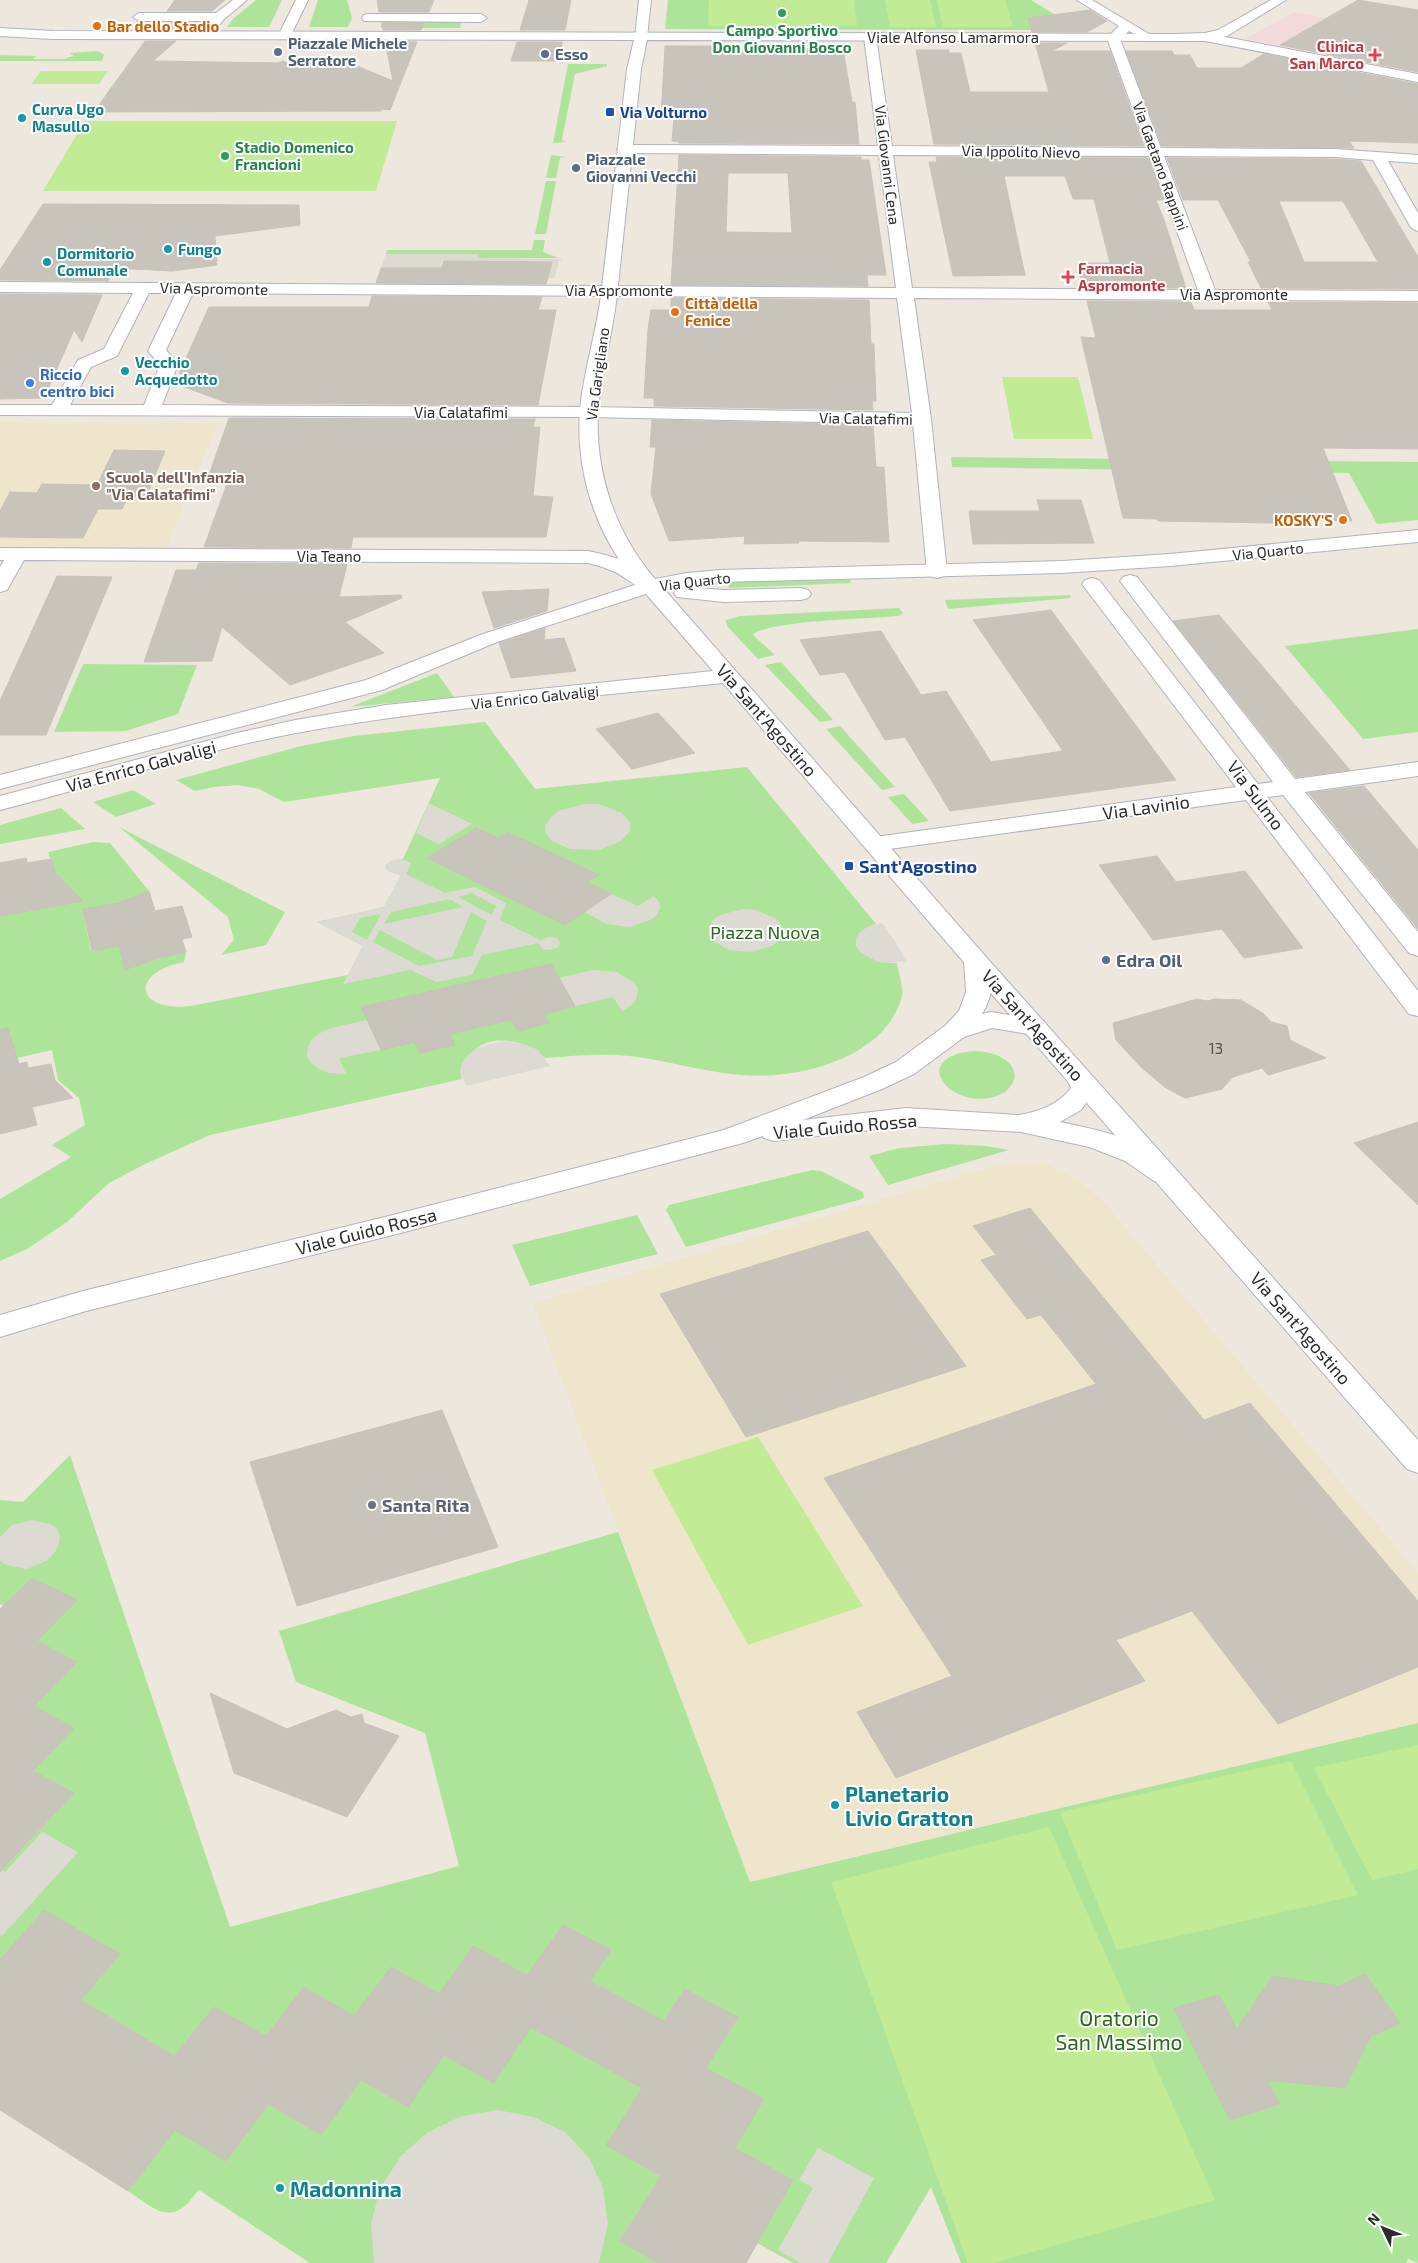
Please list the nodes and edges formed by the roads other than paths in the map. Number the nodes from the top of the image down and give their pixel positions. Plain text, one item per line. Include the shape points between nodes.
1 (148, 0) edge
2 (241, 0) edge
3 (302, 0) edge
4 (644, 0) edge
5 (1083, 0) edge
6 (1280, 0) edge
7 (139, 17) junction
8 (218, 17) junction
9 (1127, 26) junction
10 (0, 32) edge
11 (53, 35) junction
12 (127, 35) junction
13 (205, 36) junction
14 (284, 36) junction
15 (361, 36) junction
16 (474, 36) junction
17 (641, 37) junction
18 (870, 37) junction
19 (1205, 37) junction
20 (1113, 38) junction
21 (1151, 38) junction
22 (0, 39) edge
23 (1418, 78) edge
24 (624, 150) junction
25 (886, 150) junction
26 (1157, 152) junction
27 (1377, 155) junction
28 (1418, 159) edge
29 (1418, 226) edge
30 (0, 287) edge
31 (144, 287) junction
32 (187, 288) junction
33 (609, 290) junction
34 (904, 292) junction
35 (1208, 294) junction
36 (1418, 296) edge
37 (0, 410) edge
38 (58, 410) junction
39 (152, 410) junction
40 (589, 412) junction
41 (922, 419) junction
42 (1418, 536) edge
43 (617, 543) junction
44 (1418, 553) edge
45 (9, 554) edge
46 (588, 557) junction
47 (1124, 572) junction
48 (1087, 575) junction
49 (936, 584) junction
50 (0, 586) edge
51 (651, 586) junction
52 (1005, 588) dead end
53 (821, 593) dead end
54 (729, 676) junction
55 (329, 698) junction
56 (341, 719) junction
57 (1418, 769) edge
58 (0, 782) edge
59 (1289, 787) junction
60 (1253, 792) junction
61 (0, 803) edge
62 (875, 844) junction
63 (1418, 948) edge
64 (977, 962) junction
65 (1418, 1008) edge
66 (1035, 1027) junction
67 (954, 1031) junction
68 (1078, 1076) junction
69 (1018, 1124) junction
70 (733, 1137) junction
71 (1169, 1179) junction
72 (0, 1326) edge
73 (1416, 1455) edge

1 - 7 street
2 - 8 street
3 - 14 street
4 - 17 street
5 - 9 street
6 - 19 street via 1228,30
7 - 8 street
7 - 12 street
8 - 13 street
9 - 20 street
9 - 21 street
10 - 11 street
11 - 12 street, Viale Alfonso Lamarmora
11 - 22 street
12 - 13 street, Viale Alfonso Lamarmora
13 - 14 street, Viale Alfonso Lamarmora
14 - 15 street, Viale Alfonso Lamarmora
15 - 16 street, Viale Alfonso Lamarmora
15 - 16 street via 367,14 483,12
16 - 17 street, Viale Alfonso Lamarmora
17 - 18 street, Viale Alfonso Lamarmora
17 - 24 street
18 - 20 street, Viale Alfonso Lamarmora
18 - 25 street, Via Giovanni Cena
19 - 21 street, Viale Alfonso Lamarmora
19 - 23 street
20 - 21 street, Viale Alfonso Lamarmora
20 - 26 street, Via Gaetano Rappini
24 - 25 street, Via Ippolito Nievo
24 - 33 street
25 - 26 street, Via Ippolito Nievo
25 - 34 street, Via Giovanni Cena
26 - 27 street, Via Ippolito Nievo
26 - 35 street, Via Gaetano Rappini
27 - 28 street, Via Ippolito Nievo
27 - 29 street
30 - 31 street, Via Aspromonte
31 - 32 street, Via Aspromonte
31 - 38 street via 111,352 84,364
32 - 33 street, Via Aspromonte
32 - 39 street via 158,351 170,364
33 - 34 street, Via Aspromonte
33 - 40 street, Via Garigliano
34 - 35 street, Via Aspromonte
34 - 41 street, Via Giovanni Cena
35 - 36 street, Via Aspromonte
37 - 38 street, Via Calatafimi
38 - 39 street, Via Calatafimi
39 - 40 street, Via Calatafimi
40 - 41 street, Via Calatafimi
40 - 43 street, Via Garigliano via 595,484
41 - 49 street, Via Giovanni Cena
42 - 47 street, Via Quarto
43 - 46 street via 611,551
43 - 51 street, Via Garigliano
44 - 47 street, Via Quarto via 1226,573
45 - 46 street, Via Teano
45 - 50 street
46 - 51 street, Via Teano via 626,568
47 - 48 street, Via Quarto
47 - 59 street, Via Sulmo
48 - 49 street, Via Quarto
48 - 52 street, Via Quarto
48 - 60 street, Via Sulmo
49 - 51 street, Via Quarto via 720,576
51 - 53 street, Via Quarto via 688,594 724,596
51 - 54 street, Via Sant'Agostino
51 - 55 street, Via Enrico Galvaligi via 490,638 406,673
54 - 56 street, Via Enrico Galvaligi
54 - 62 street, Via Sant'Agostino
55 - 56 street
55 - 58 street, Via Enrico Galvaligi
56 - 61 street, Via Enrico Galvaligi via 245,738
57 - 59 street, Via Lavinio
59 - 60 street, Via Lavinio
59 - 63 street, Via Sulmo
60 - 62 street, Via Lavinio
60 - 65 street, Via Sulmo
62 - 64 street, Via Sant'Agostino
64 - 66 street, Via Sant'Agostino
64 - 67 street, Viale Guido Rossa via 981,986 979,996 968,1018
66 - 67 street, Viale Guido Rossa via 991,1020
66 - 68 street, Via Sant'Agostino
67 - 70 street, Viale Guido Rossa via 904,1068 873,1083
68 - 69 street, Viale Guido Rossa via 1084,1088 1075,1101 1048,1118
68 - 71 street, Via Sant'Agostino
69 - 70 street, Viale Guido Rossa via 906,1117
69 - 71 street, Viale Guido Rossa via 1069,1131 1092,1139 1155,1166
70 - 72 street, Viale Guido Rossa via 83,1301
71 - 73 street, Via Sant'Agostino

